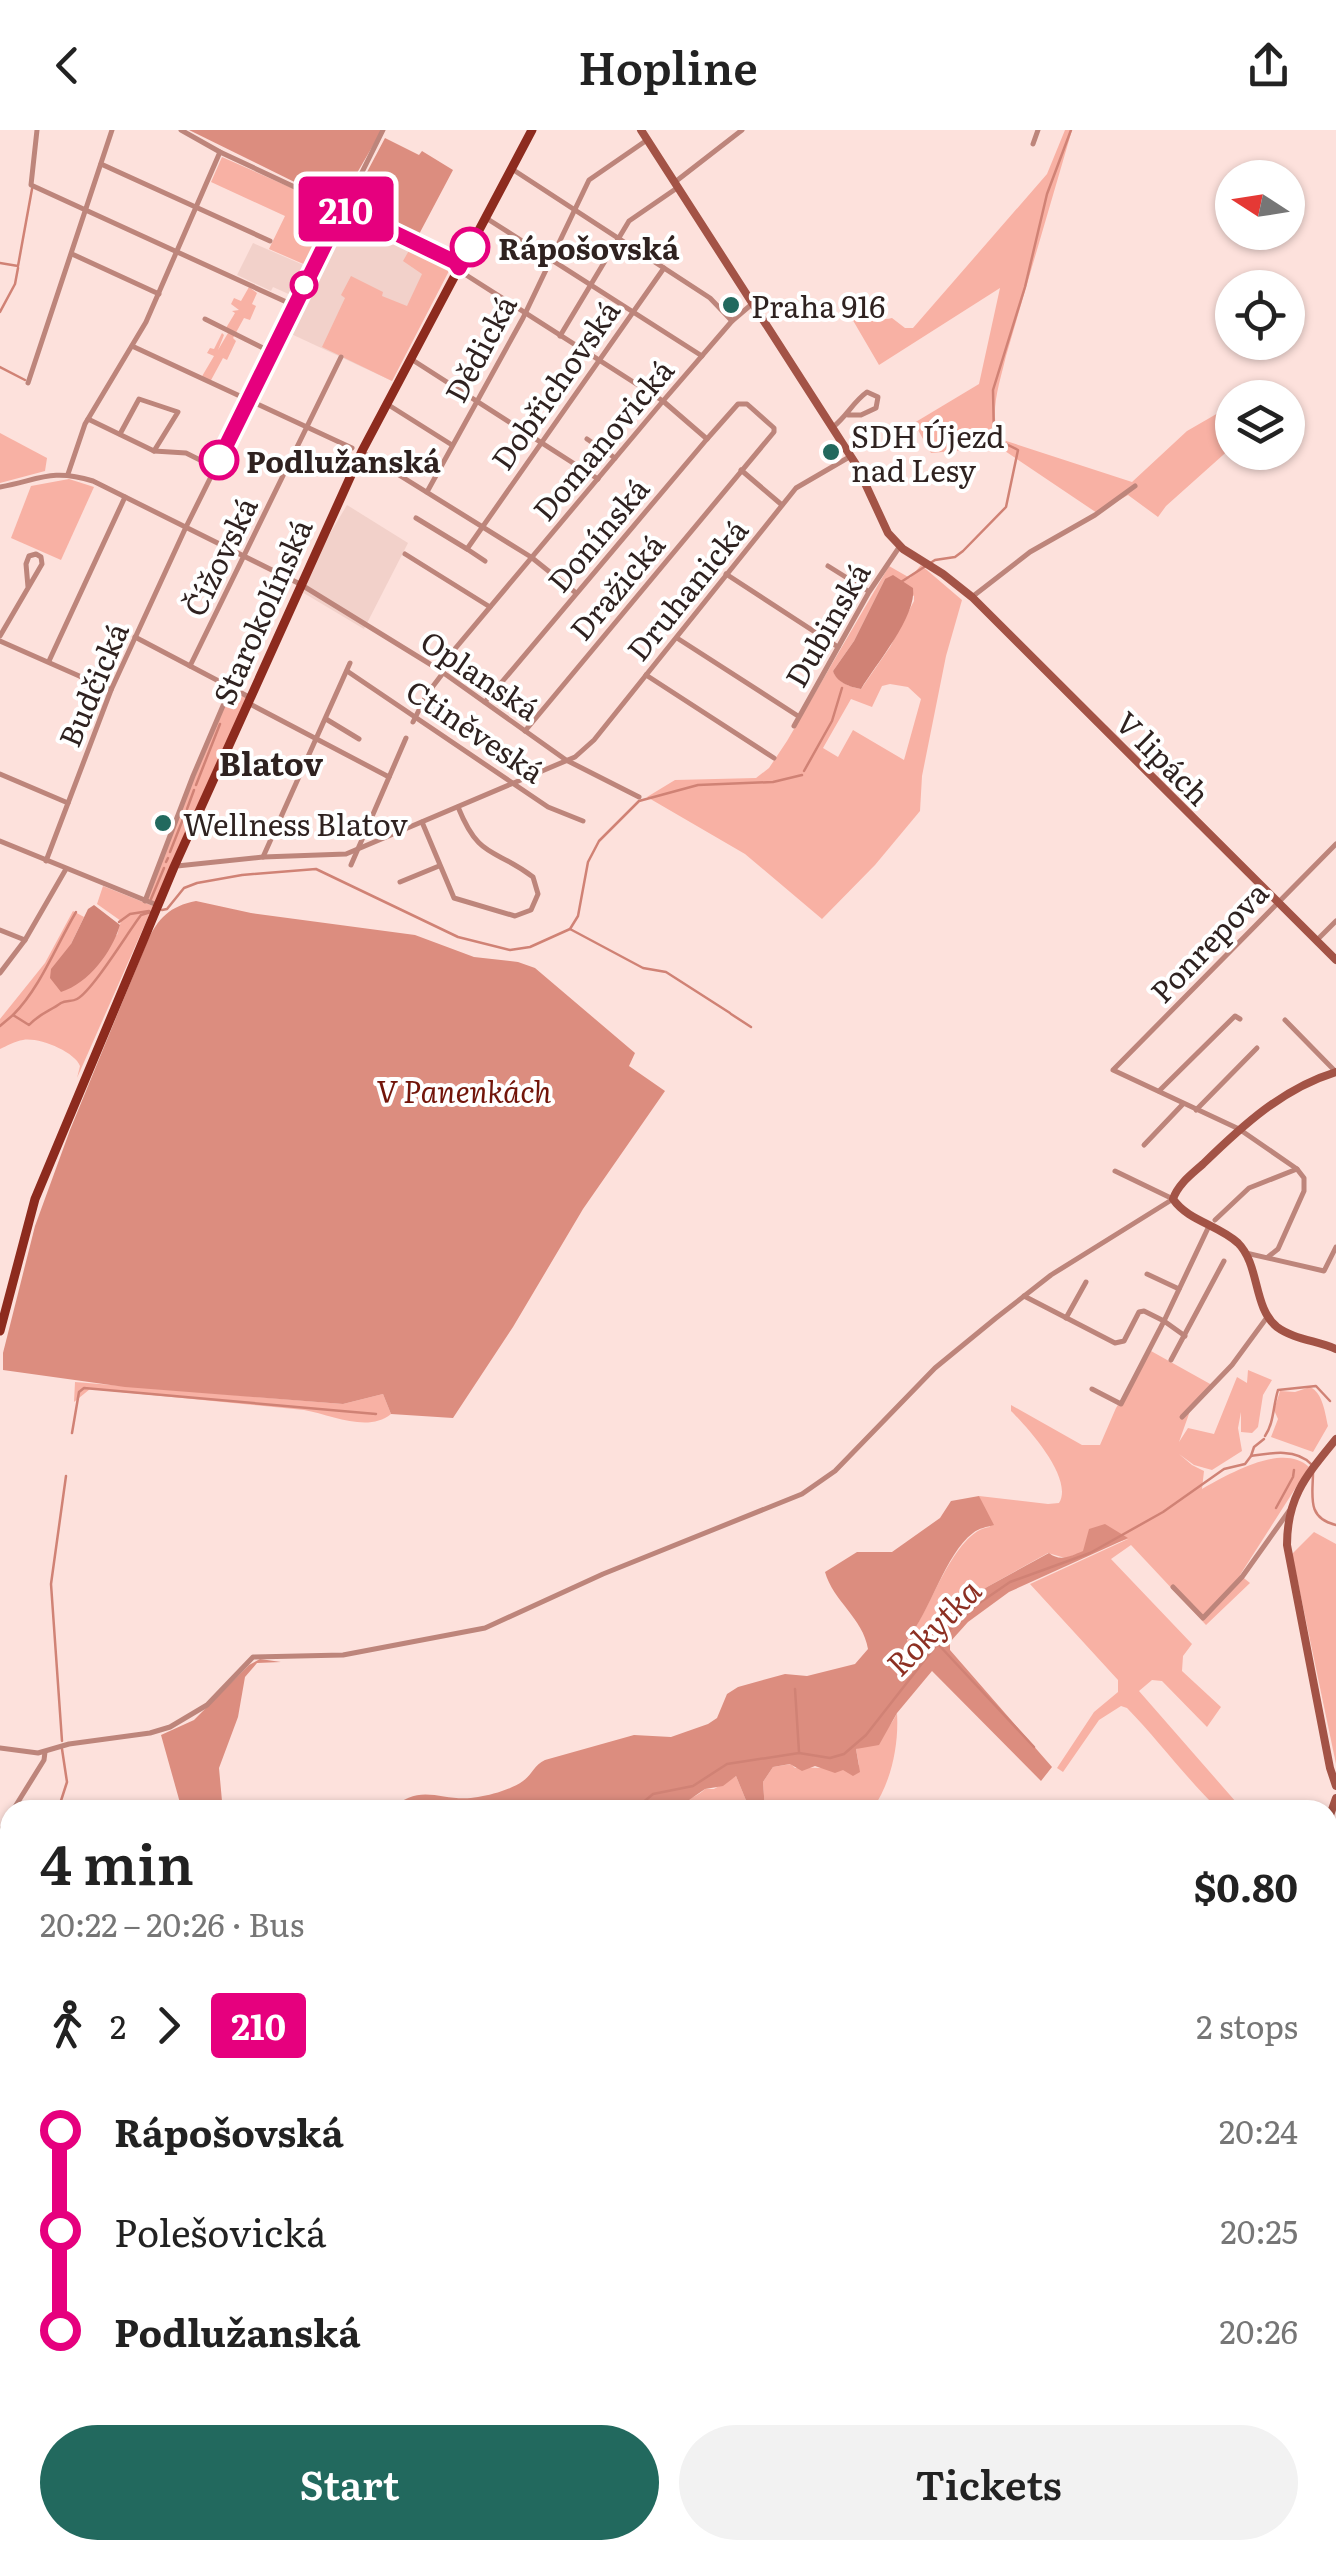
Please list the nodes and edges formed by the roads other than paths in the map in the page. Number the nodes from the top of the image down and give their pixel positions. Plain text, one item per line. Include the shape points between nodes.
1 (37, 130) edge
2 (112, 130) edge
3 (181, 130) edge
4 (383, 130) edge
5 (532, 130) edge
6 (641, 130) edge
7 (742, 130) edge
8 (1038, 130) edge
9 (648, 140) junction
10 (1033, 144) dead end
11 (220, 152) junction
12 (101, 164) junction
13 (512, 169) junction
14 (677, 185) junction
15 (196, 208) junction
16 (343, 208) junction
17 (86, 210) junction
18 (574, 210) junction
19 (486, 218) junction
20 (618, 238) junction
21 (270, 241) dead end
22 (177, 251) junction
23 (72, 254) junction
24 (552, 260) junction
25 (459, 268) junction
26 (664, 268) junction
27 (590, 284) junction
28 (159, 294) junction
29 (752, 303) junction
30 (294, 305) junction
31 (524, 312) junction
32 (633, 312) junction
33 (206, 320) dead end
34 (732, 322) junction
35 (560, 336) junction
36 (132, 345) junction
37 (270, 352) junction
38 (702, 356) junction
39 (341, 357) dead end
40 (410, 358) junction
41 (599, 360) junction
42 (28, 383) dead end
43 (247, 400) junction
44 (476, 401) junction
45 (663, 402) junction
46 (387, 404) junction
47 (747, 404) joint
48 (848, 416) junction
49 (88, 419) junction
50 (833, 426) junction
51 (306, 428) junction
52 (120, 434) junction
53 (586, 439) dead end
54 (707, 439) junction
55 (541, 442) junction
56 (452, 445) junction
57 (357, 450) junction
58 (154, 451) junction
59 (851, 456) junction
60 (615, 458) junction
61 (215, 467) junction
62 (741, 470) junction
63 (68, 474) junction
64 (598, 478) junction
65 (1135, 486) dead end
66 (0, 487) edge
67 (427, 492) junction
68 (125, 497) junction
69 (782, 505) junction
70 (416, 518) dead end
71 (186, 527) junction
72 (482, 527) junction
73 (900, 546) junction
74 (467, 549) junction
75 (405, 554) dead end
76 (243, 557) junction
77 (531, 557) junction
78 (485, 561) dead end
79 (828, 566) dead end
80 (726, 574) junction
81 (300, 584) junction
82 (28, 587) junction
83 (869, 592) junction
84 (576, 594) junction
85 (972, 597) junction
86 (490, 607) junction
87 (0, 638) edge
88 (135, 638) junction
89 (677, 638) junction
90 (838, 647) junction
91 (49, 661) junction
92 (350, 663) dead end
93 (190, 666) junction
94 (347, 671) junction
95 (440, 671) junction
96 (646, 675) junction
97 (231, 687) junction
98 (111, 690) junction
99 (248, 700) junction
100 (485, 702) junction
101 (798, 716) junction
102 (326, 718) junction
103 (414, 719) junction
104 (794, 726) dead end
105 (525, 730) junction
106 (406, 738) dead end
107 (317, 739) junction
108 (359, 739) dead end
109 (774, 758) dead end
110 (566, 760) junction
111 (0, 774) edge
112 (388, 778) junction
113 (514, 783) junction
114 (639, 798) dead end
115 (68, 804) junction
116 (458, 807) junction
117 (583, 821) dead end
118 (422, 822) junction
119 (0, 841) edge
120 (1336, 844) edge
121 (358, 850) junction
122 (263, 857) junction
123 (46, 861) junction
124 (352, 866) dead end
125 (440, 866) junction
126 (174, 867) junction
127 (66, 869) junction
128 (400, 882) dead end
129 (145, 901) junction
130 (1278, 901) junction
131 (155, 909) junction
132 (1336, 921) edge
133 (0, 930) edge
134 (25, 940) junction
135 (1316, 940) junction
136 (1336, 960) edge
137 (0, 973) edge
138 (1240, 1019) dead end
139 (1285, 1020) dead end
140 (1257, 1048) dead end
141 (1336, 1072) edge
142 (1158, 1092) junction
143 (1183, 1104) junction
144 (1196, 1110) junction
145 (1239, 1129) junction
146 (1144, 1144) dead end
147 (1297, 1169) junction
148 (1115, 1171) dead end
149 (1174, 1199) junction
150 (1212, 1223) junction
151 (1336, 1247) edge
152 (1246, 1253) junction
153 (1268, 1257) junction
154 (1224, 1260) dead end
155 (1147, 1274) dead end
156 (1086, 1282) dead end
157 (1179, 1288) junction
158 (1024, 1296) junction
159 (1268, 1316) junction
160 (1066, 1318) junction
161 (1164, 1321) junction
162 (0, 1331) edge
163 (1186, 1336) junction
164 (1336, 1349) edge
165 (1172, 1360) dead end
166 (1092, 1389) dead end
167 (1182, 1417) dead end
168 (1336, 1439) edge
169 (1289, 1511) junction
170 (1173, 1587) dead end
171 (0, 1748) edge
172 (45, 1751) junction
173 (1336, 1786) edge
174 (20, 1800) edge

1 - 17 street via 32,186
2 - 12 street
3 - 11 street
4 - 16 street, Budčická
5 - 13 main road, Starokolínská
6 - 9 street
7 - 14 street
8 - 10 street
9 - 14 street
9 - 18 street, Dědická via 589,180
11 - 15 street
11 - 16 street
12 - 15 street
12 - 17 street
13 - 18 street
13 - 19 main road, Starokolínská
14 - 20 street via 632,218
14 - 29 street
15 - 21 street
15 - 22 street
16 - 25 street
16 - 30 street, Budčická
17 - 22 street
17 - 23 street
18 - 20 street
18 - 24 street, Dědická
19 - 24 street
19 - 25 main road, Starokolínská
20 - 26 street
20 - 27 street
22 - 28 street
22 - 30 street
23 - 28 street
23 - 42 street
24 - 27 street
24 - 31 street, Dědická
25 - 31 street
25 - 40 main road, Starokolínská
26 - 32 street, Dobřichovská
26 - 34 street via 718,304
27 - 32 street
27 - 35 street
28 - 36 street
29 - 34 street, Domanovická
29 - 50 street
30 - 37 street, Budčická
31 - 35 street
31 - 44 street, Dědická
32 - 38 street
32 - 41 street, Dobřichovská
33 - 37 street
34 - 38 street, Domanovická
35 - 41 street
36 - 43 street
36 - 49 street
37 - 43 street, Budčická
38 - 45 street, Domanovická
39 - 51 street, Čížovská
40 - 44 street
40 - 46 main road, Starokolínská
41 - 45 street
41 - 55 street, Dobřichovská
43 - 51 street
43 - 61 street, Budčická
44 - 55 street
44 - 56 street, Dědická
45 - 54 street
45 - 60 street, Domanovická
46 - 56 street
46 - 57 main road, Starokolínská
47 - 54 street, Donínská via 738,404
47 - 62 street, Dražická via 775,430
48 - 48 street via 876,408 878,397 867,392
48 - 50 street
49 - 52 street
49 - 63 street
50 - 59 street
51 - 57 street
51 - 76 street, Čížovská
52 - 58 street
52 - 58 street via 139,399 168,406 178,412
53 - 60 street
54 - 84 street, Donínská
55 - 64 street
55 - 72 street, Dobřichovská
56 - 67 street, Dědická
57 - 67 street
57 - 81 main road, Starokolínská
58 - 61 street via 186,453
59 - 69 street, Druhanická via 803,482
59 - 73 street via 879,518
60 - 64 street, Domanovická
61 - 71 street, Budčická
62 - 69 street
62 - 105 street, Dražická
63 - 66 street
63 - 68 street, Oplanská
64 - 77 street, Domanovická
65 - 85 street
67 - 72 street
68 - 71 street, Oplanská
68 - 91 street
69 - 80 street, Druhanická
70 - 74 street
71 - 76 street, Oplanská
71 - 88 street, Budčická
72 - 74 street, Dobřichovská
72 - 77 street
73 - 83 street, Dubinská
73 - 85 street, V lipách
74 - 78 street
75 - 86 street
76 - 81 street, Oplanská
76 - 93 street, Čížovská
77 - 84 street
77 - 86 street, Domanovická
79 - 83 street
80 - 89 street, Druhanická
80 - 90 street
81 - 95 street, Oplanská
81 - 99 main road, Starokolínská
82 - 82 street via 42,564 36,554 26,561
82 - 87 street
83 - 90 street, Dubinská
84 - 100 street, Donínská
85 - 130 street, V lipách
86 - 95 street, Domanovická
87 - 91 street
88 - 93 street
88 - 98 street, Budčická
89 - 96 street, Druhanická
89 - 101 street
90 - 101 street, Dubinská
91 - 98 street
92 - 94 street
93 - 97 street
94 - 102 street
94 - 103 street, Ctiněveská
95 - 100 street, Oplanská
95 - 103 street, Domanovická
96 - 109 street
96 - 110 street, Druhanická via 585,750
97 - 99 street
97 - 129 street, Starokolínská
98 - 115 street, Budčická
99 - 107 street
99 - 126 main road, Starokolínská
100 - 105 street, Oplanská
101 - 104 street, Dubinská
102 - 107 street
102 - 108 street
103 - 113 street, Ctiněveská
105 - 110 street, Oplanská
106 - 112 street
107 - 112 street
107 - 122 street
110 - 113 street, Druhanická
110 - 114 street, Oplanská
111 - 115 street
112 - 121 street
113 - 116 street, Druhanická
113 - 117 street, Ctiněveská
115 - 123 street, Budčická
116 - 118 street, Druhanická
116 - 125 street via 478,844 533,877 536,903 514,916 461,902
118 - 121 street, Druhanická
118 - 125 street
119 - 123 street
120 - 130 street, Ponrepova
121 - 122 street, Druhanická
121 - 124 street
122 - 126 street, Druhanická
123 - 127 street
125 - 128 street
126 - 131 main road, Starokolínská
127 - 129 street
127 - 134 street
129 - 131 street
130 - 135 street, V lipách
130 - 142 street, Ponrepova via 1113,1070
131 - 162 main road, Starokolínská via 35,1199
132 - 135 street
133 - 134 street
134 - 137 street
135 - 136 street, V lipách
138 - 142 street via 1235,1016
139 - 141 street
140 - 144 street
141 - 145 street via 1295,1089
142 - 143 street
143 - 144 street
143 - 146 street
144 - 145 street
145 - 147 street
145 - 149 street
147 - 150 street via 1248,1188
147 - 153 street via 1304,1191
148 - 149 street
149 - 150 street
149 - 158 street
150 - 152 street
150 - 157 street
151 - 153 street via 1324,1271
152 - 153 street
152 - 159 street
154 - 163 street
155 - 157 street
156 - 160 street
157 - 161 street
158 - 160 street
158 - 172 street via 935,1368 835,1471 786,1502 485,1628 342,1655 253,1657 183,1722
159 - 164 street via 1280,1329
159 - 167 street
160 - 161 street via 1120,1344 1139,1312
161 - 163 street
161 - 166 street via 1121,1404
163 - 165 street
168 - 169 street
169 - 170 street via 1203,1618
169 - 173 street via 1287,1545
171 - 172 street
172 - 174 street

